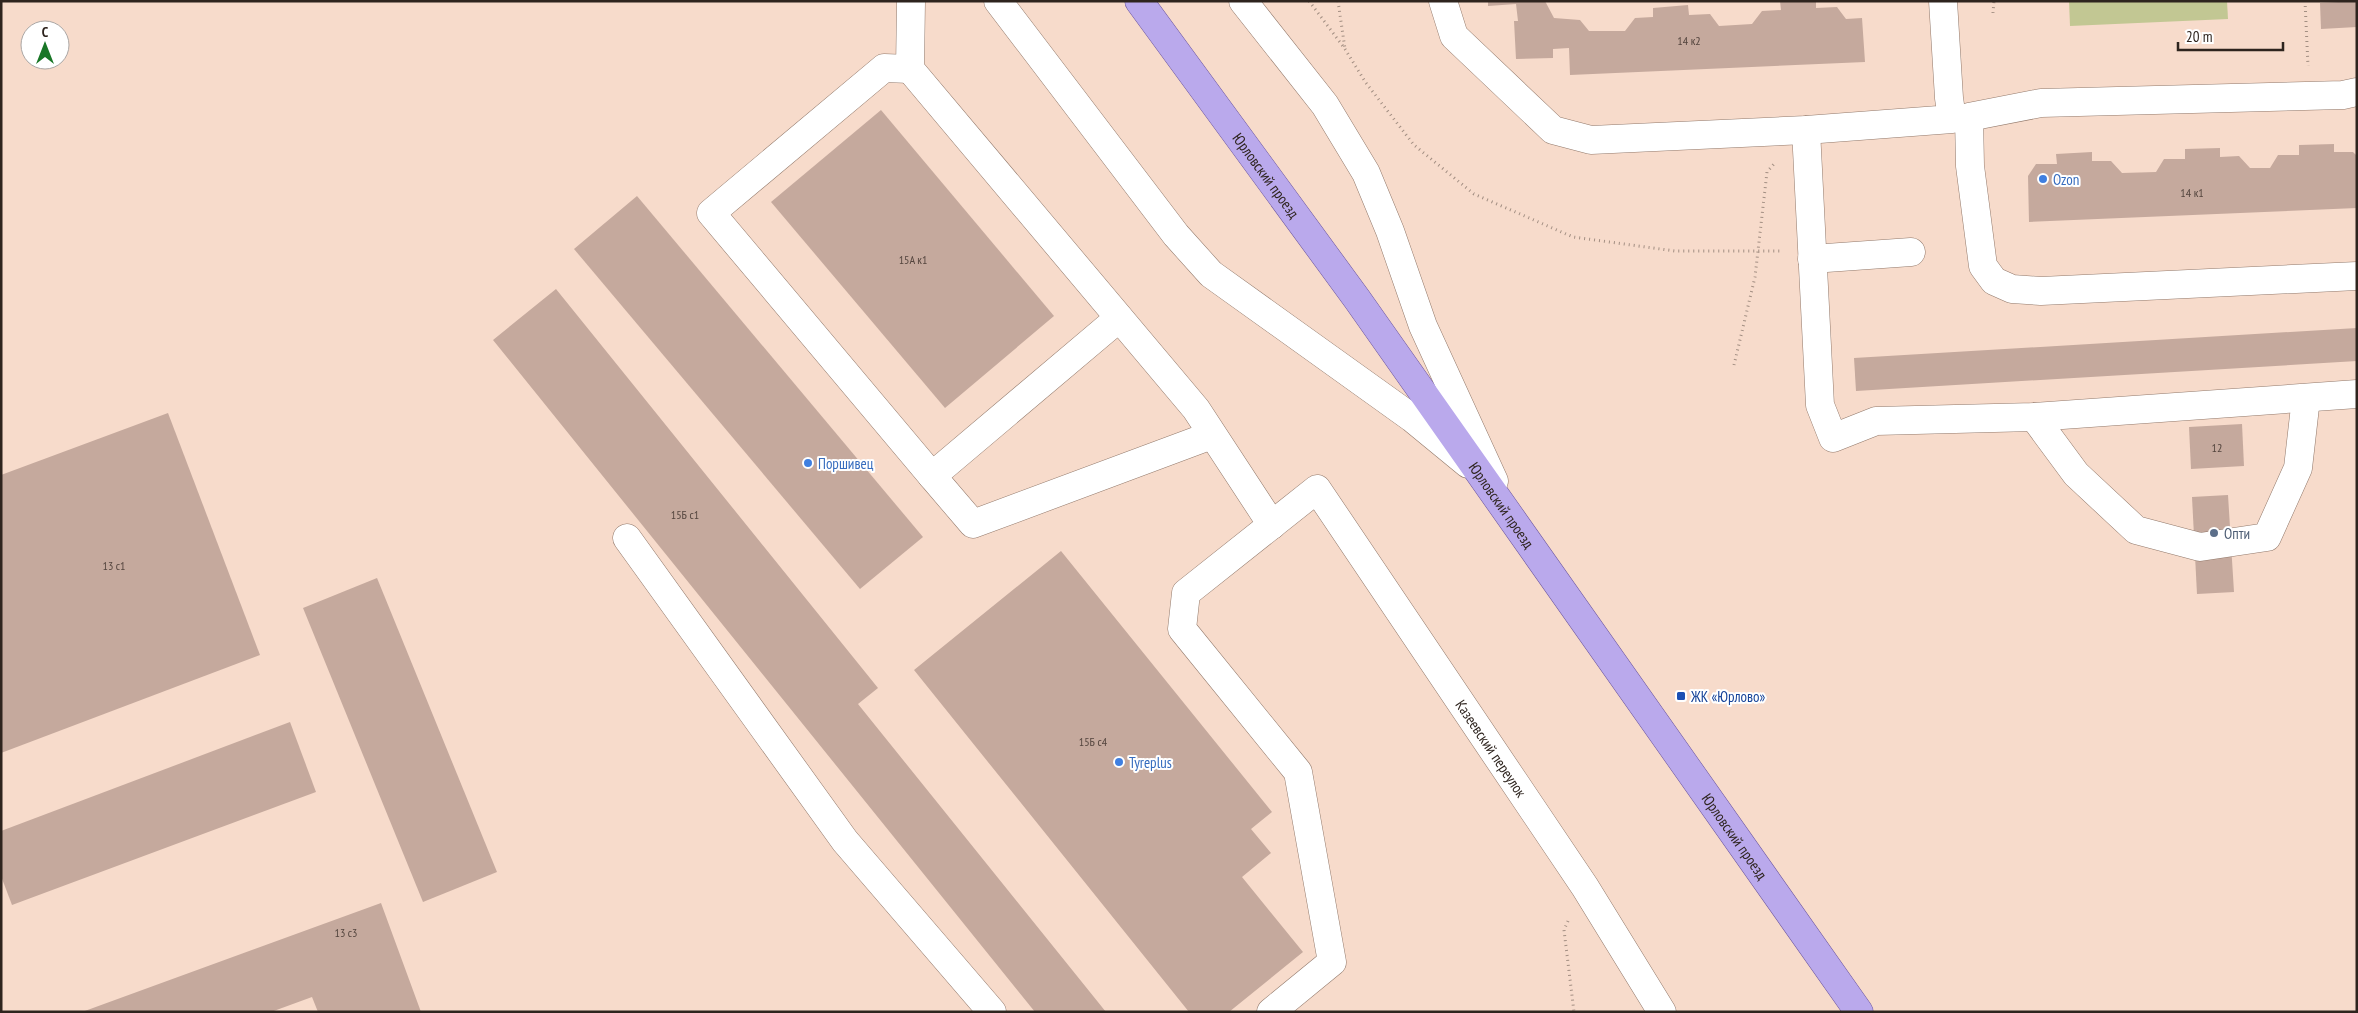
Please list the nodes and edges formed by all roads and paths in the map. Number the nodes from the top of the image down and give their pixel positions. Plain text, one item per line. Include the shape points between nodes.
1 (910, 1) edge
2 (998, 1) edge
3 (1139, 1) edge
4 (1243, 1) edge
5 (1309, 1) edge
6 (1338, 1) edge
7 (1443, 1) edge
8 (1943, 1) edge
9 (1994, 1) edge
10 (2305, 1) edge
11 (1993, 13) dead end
12 (1345, 49) junction
13 (910, 69) junction
14 (2357, 92) edge
15 (2309, 96) junction
16 (1961, 118) junction
17 (1806, 130) junction
18 (1758, 250) junction
19 (1911, 252) dead end
20 (1812, 259) junction
21 (2357, 276) edge
22 (1120, 318) junction
23 (1734, 365) dead end
24 (2357, 394) edge
25 (2306, 398) junction
26 (2034, 417) junction
27 (1212, 435) junction
28 (1481, 474) junction
29 (932, 476) junction
30 (1510, 514) junction
31 (1272, 525) junction
32 (627, 538) dead end
33 (1571, 914) dead end
34 (992, 1012) edge
35 (1271, 1012) edge
36 (1574, 1012) edge
37 (1662, 1012) edge
38 (1859, 1012) edge

1 - 13 street
2 - 28 street via 1176,235 1211,274 1412,418
3 - 28 main road, Юрловский проезд
4 - 30 street via 1325,105 1366,174 1423,326
5 - 12 path
6 - 12 path
7 - 17 street via 1454,36 1552,130 1591,140
8 - 16 street via 1948,98
9 - 11 path
10 - 15 path
12 - 18 path via 1366,83 1414,145 1474,194 1573,237 1675,251
13 - 22 street
13 - 29 street via 884,68 711,213
14 - 15 street
15 - 16 street via 2041,103
16 - 17 street
16 - 21 street via 1983,266 1994,281 2012,289
17 - 18 path via 1767,172
17 - 20 street
18 - 20 path via 1779,250
18 - 23 path via 1755,277
19 - 20 street
20 - 26 street via 1820,405 1833,438 1876,421
22 - 27 street via 1196,409
22 - 29 street
24 - 25 street
25 - 26 street
25 - 26 street via 2298,468 2266,537 2200,547 2136,530 2076,474
27 - 29 street via 973,524
27 - 31 street
28 - 30 main road, Юрловский проезд
30 - 38 main road, Юрловский проезд
31 - 35 street via 1186,593 1182,630 1298,772 1332,962
31 - 37 street, Казеевский переулок via 1317,489 1585,887
32 - 34 street via 845,841
33 - 36 path via 1564,930

